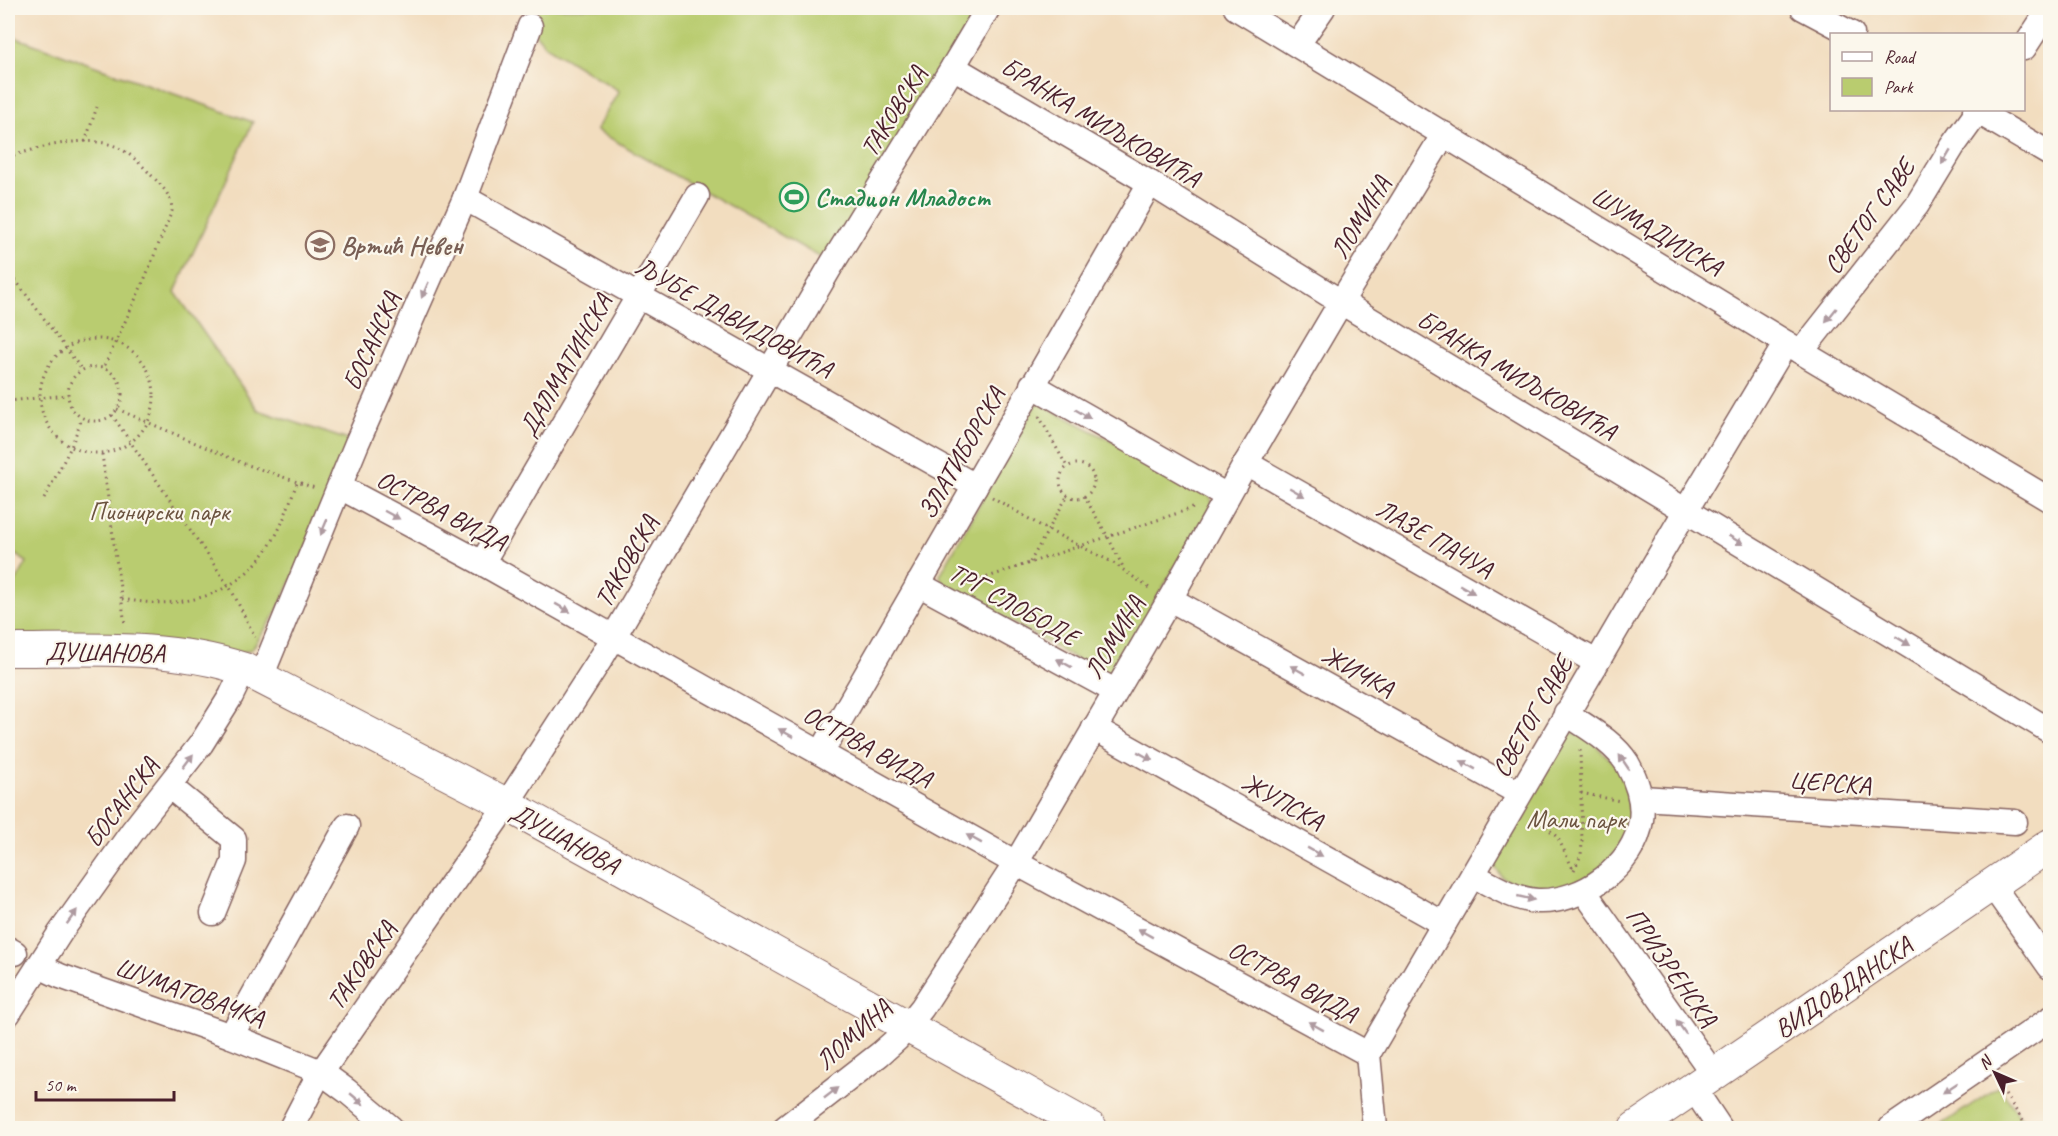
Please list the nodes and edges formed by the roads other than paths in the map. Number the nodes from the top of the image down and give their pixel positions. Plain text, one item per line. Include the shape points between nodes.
1 (988, 8) edge
2 (1236, 8) edge
3 (1323, 8) edge
4 (1803, 8) edge
5 (2050, 8) edge
6 (530, 26) dead end
7 (1850, 33) edge
8 (1298, 44) junction
9 (2025, 46) edge
10 (953, 68) junction
11 (1976, 111) edge
12 (1979, 111) edge
13 (1444, 134) junction
14 (2050, 154) edge
15 (1150, 183) junction
16 (697, 196) dead end
17 (465, 198) junction
18 (639, 296) junction
19 (1341, 302) junction
20 (1793, 348) junction
21 (771, 370) junction
22 (1030, 390) junction
23 (1246, 463) junction
24 (975, 486) junction
25 (339, 491) junction
26 (1227, 496) junction
27 (2050, 500) edge
28 (1686, 510) junction
29 (482, 563) junction
30 (927, 589) junction
31 (1170, 599) junction
32 (614, 637) junction
33 (8, 650) edge
34 (1596, 662) junction
35 (254, 664) junction
36 (1115, 692) junction
37 (1575, 719) junction
38 (1094, 728) junction
39 (2050, 731) edge
40 (821, 753) junction
41 (169, 786) junction
42 (1518, 796) junction
43 (1642, 802) junction
44 (506, 804) junction
45 (2015, 822) dead end
46 (347, 826) dead end
47 (2050, 845) edge
48 (1016, 863) junction
49 (1473, 875) junction
50 (1579, 881) junction
51 (1992, 885) junction
52 (213, 913) dead end
53 (1444, 924) junction
54 (39, 966) junction
55 (2050, 967) edge
56 (8, 1014) edge
57 (2050, 1019) edge
58 (906, 1026) junction
59 (231, 1036) junction
60 (1368, 1054) junction
61 (321, 1072) junction
62 (1704, 1082) junction
63 (291, 1128) edge
64 (392, 1128) edge
65 (785, 1128) edge
66 (1091, 1128) edge
67 (1375, 1128) edge
68 (1635, 1128) edge
69 (1720, 1128) edge
70 (1891, 1128) edge

1 - 10 street, ТАКОВСКА
2 - 8 street, ШУМАДИЈСКА
3 - 8 street
4 - 7 street
5 - 9 street
6 - 17 street, БОСАНСКА
8 - 13 street, ШУМАДИЈСКА
10 - 15 street, БРАНКА МИЉКОВИЋА
10 - 21 street, ТАКОВСКА
11 -> 20 street, СВЕТОГ САВЕ via 1917,205
12 - 14 street
13 - 19 street, ЛОМИНА
13 - 20 street, ШУМАДИЈСКА
15 - 19 street, БРАНКА МИЉКОВИЋА
15 - 22 street, ЗЛАТИБОРСКА
16 - 18 street, ДАЛМАТИНСКА
17 - 18 street, ЉУБЕ ДАВИДОВИЋА
17 -> 25 street, БОСАНСКА
18 - 21 street, ЉУБЕ ДАВИДОВИЋА
18 - 29 street, ДАЛМАТИНСКА
19 - 23 street, ЛОМИНА
19 - 28 street, БРАНКА МИЉКОВИЋА
20 - 27 street, ШУМАДИЈСКА
20 - 28 street, СВЕТОГ САВЕ
21 - 24 street, ЉУБЕ ДАВИДОВИЋА
21 - 32 street, ТАКОВСКА
22 - 24 street, ЗЛАТИБОРСКА
22 -> 26 street
23 - 26 street, ЛОМИНА
23 -> 34 street, ЛАЗЕ ПАЧУА
24 - 30 street, ЗЛАТИБОРСКА
25 -> 29 street, ОСТРВА ВИДА
25 -> 35 street, БОСАНСКА
26 - 31 street, ЛОМИНА
28 - 34 street, СВЕТОГ САВЕ
28 -> 39 street, БРАНКА МИЉКОВИЋА
29 -> 32 street, ОСТРВА ВИДА
36 -> 30 street, ТРГ СЛОБОДЕ
30 - 40 street, ЗЛАТИБОРСКА
31 - 36 street, ЛОМИНА
42 -> 31 street, ЖИЧКА
40 -> 32 street, ОСТРВА ВИДА
32 - 44 street, ТАКОВСКА
33 - 35 main road, ДУШАНОВА via 181,653
34 - 37 street, СВЕТОГ САВЕ
41 -> 35 street, БОСАНСКА
35 - 44 main road, ДУШАНОВА
36 - 38 street, ЛОМИНА
37 - 42 street, СВЕТОГ САВЕ
43 -> 37 street via 1626,762 1612,746
38 - 48 street, ЛОМИНА
38 -> 53 street, ЖУПСКА
48 -> 40 street, ОСТРВА ВИДА
41 - 52 street via 234,839 234,861
54 -> 41 street, БОСАНСКА via 132,832
42 - 49 street, СВЕТОГ САВЕ
43 - 45 street, ЦЕРСКА
43 - 50 street via 1641,820 1632,846 1622,860 1605,877
44 - 58 main road, ДУШАНОВА
44 - 61 street, ТАКОВСКА
46 - 59 street
47 - 51 main road, ВИДОВДАНСКА
48 - 58 street, ЛОМИНА
60 -> 48 street, ОСТРВА ВИДА
49 -> 50 street via 1530,900 1558,899
49 - 53 street, СВЕТОГ САВЕ
62 -> 50 street, ПРИЗРЕНСКА
51 - 55 street
51 - 62 main road, ВИДОВДАНСКА
53 - 60 street, СВЕТОГ САВЕ
54 - 56 street, БОСАНСКА
54 - 59 street, ШУМАТОВАЧКА
57 -> 70 street
65 -> 58 street, ЛОМИНА via 880,1054
58 - 66 main road, ДУШАНОВА
59 - 61 street, ШУМАТОВАЧКА
60 - 67 street
61 - 63 street, ТАКОВСКА
61 -> 64 street, ШУМАТОВАЧКА
62 - 68 main road, ВИДОВДАНСКА
62 - 69 street, ПРИЗРЕНСКА

